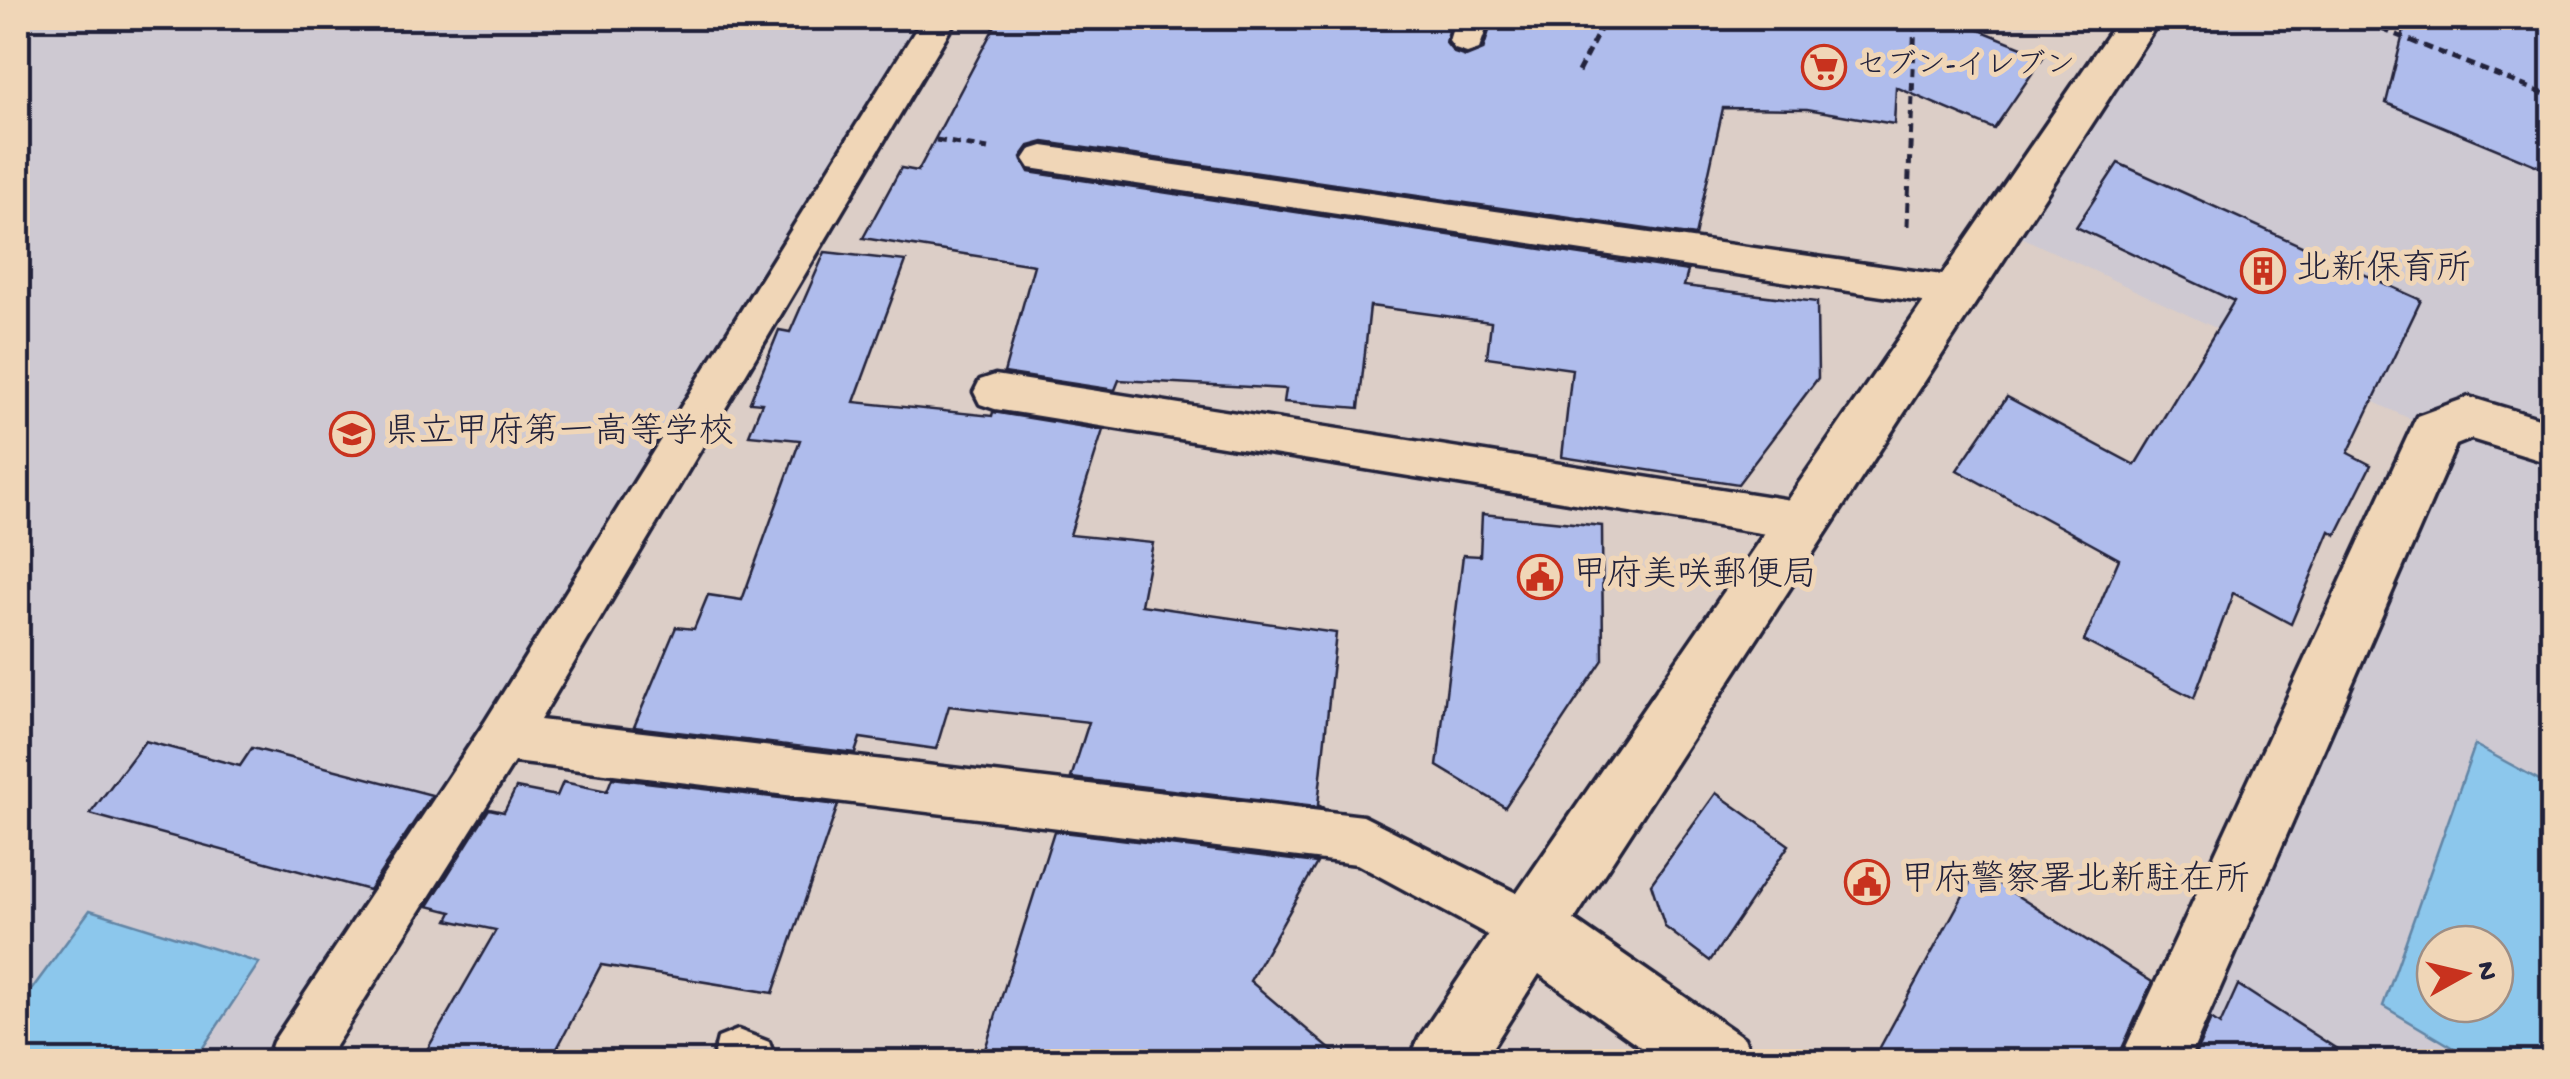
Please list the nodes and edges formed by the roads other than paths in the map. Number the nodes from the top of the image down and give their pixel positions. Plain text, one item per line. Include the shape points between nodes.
1 (940, 18) edge
2 (2140, 18) edge
3 (1043, 158) road end
4 (1956, 292) junction
5 (995, 392) dead end
6 (2552, 443) edge
7 (1803, 522) junction
8 (502, 738) junction
9 (1531, 929) junction
10 (293, 1062) edge
11 (1443, 1062) edge
12 (1720, 1062) edge
13 (2153, 1062) edge

1 - 8 lane
2 - 4 street
3 - 4 lane
4 - 7 street
5 - 7 lane
6 - 13 street via 2469,418 2436,431
7 - 9 street
8 - 9 lane via 1363,840
8 - 10 lane
9 - 11 street
9 - 12 street

